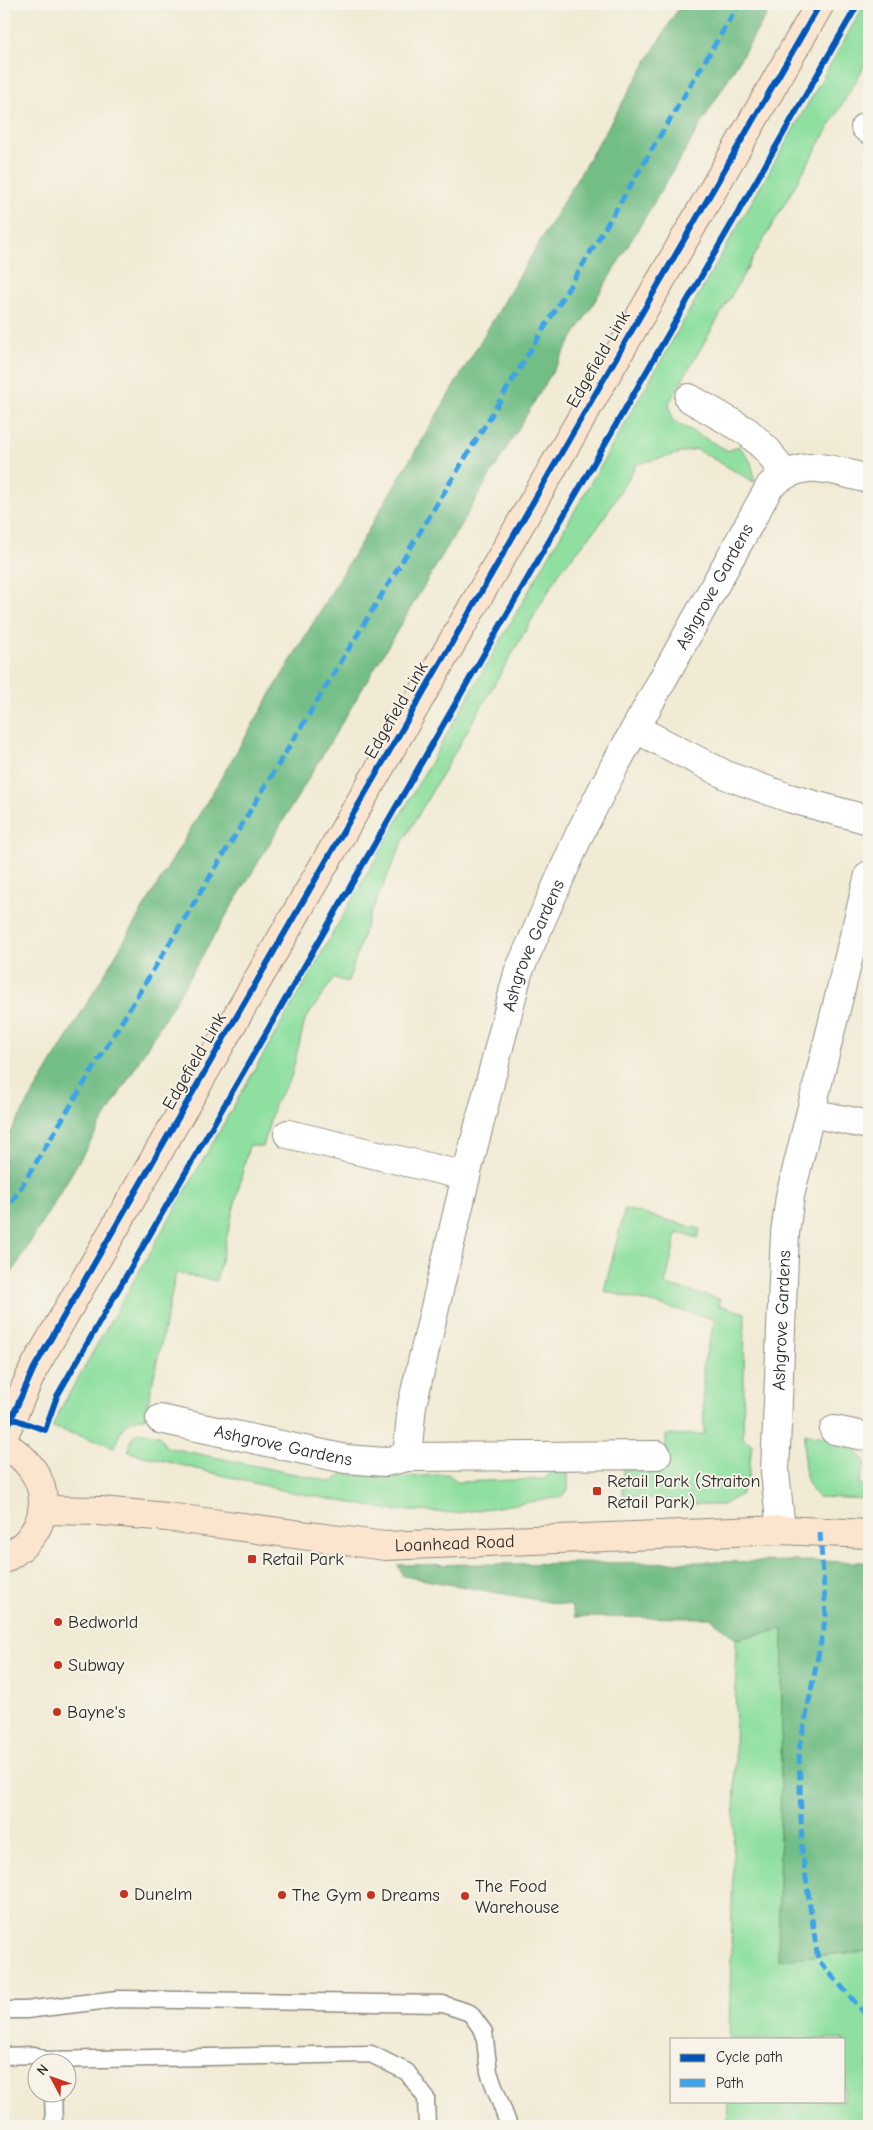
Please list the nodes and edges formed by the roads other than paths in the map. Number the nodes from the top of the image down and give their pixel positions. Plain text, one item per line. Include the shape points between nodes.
1 (820, 4) edge
2 (689, 398) dead end
3 (784, 474) junction
4 (869, 479) edge
5 (636, 729) junction
6 (869, 820) edge
7 (869, 875) edge
8 (811, 1113) junction
9 (869, 1125) edge
10 (288, 1134) dead end
11 (466, 1176) junction
12 (160, 1419) dead end
13 (834, 1430) dead end
14 (4, 1435) edge
15 (869, 1437) edge
16 (4, 1444) edge
17 (657, 1455) dead end
18 (407, 1457) junction
19 (42, 1510) junction
20 (781, 1530) junction
21 (869, 1534) edge
22 (4, 1559) edge
23 (4, 2010) edge
24 (28, 2055) edge
25 (4, 2056) edge
26 (78, 2060) edge
27 (53, 2102) edge
28 (54, 2126) edge
29 (427, 2126) edge
30 (509, 2126) edge

1 - 14 street, Edgefield Link via 34,1368
2 - 3 street via 748,432 768,451
3 - 4 street via 797,469 816,468
3 - 5 street, Ashgrove Gardens via 770,486
5 - 6 street via 728,776 789,798
5 - 11 street, Ashgrove Gardens via 580,833 518,973
7 - 8 street, Ashgrove Gardens
8 - 9 street
8 - 20 street, Ashgrove Gardens via 790,1196 785,1232 775,1472
10 - 11 street
11 - 18 street, Ashgrove Gardens via 412,1404
12 - 18 street, Ashgrove Gardens via 346,1459 385,1462
13 - 15 street
16 - 19 street via 20,1453 34,1469 42,1489
17 - 18 street, Ashgrove Gardens
19 - 20 street, Loanhead Road via 167,1517 386,1546
19 - 22 street via 38,1526 29,1540
20 - 21 street, Loanhead Road
23 - 30 lane via 118,1999 443,2004 470,2013 484,2032 489,2072
24 - 25 lane
26 - 29 lane via 371,2054 407,2072 426,2098
27 - 28 lane

